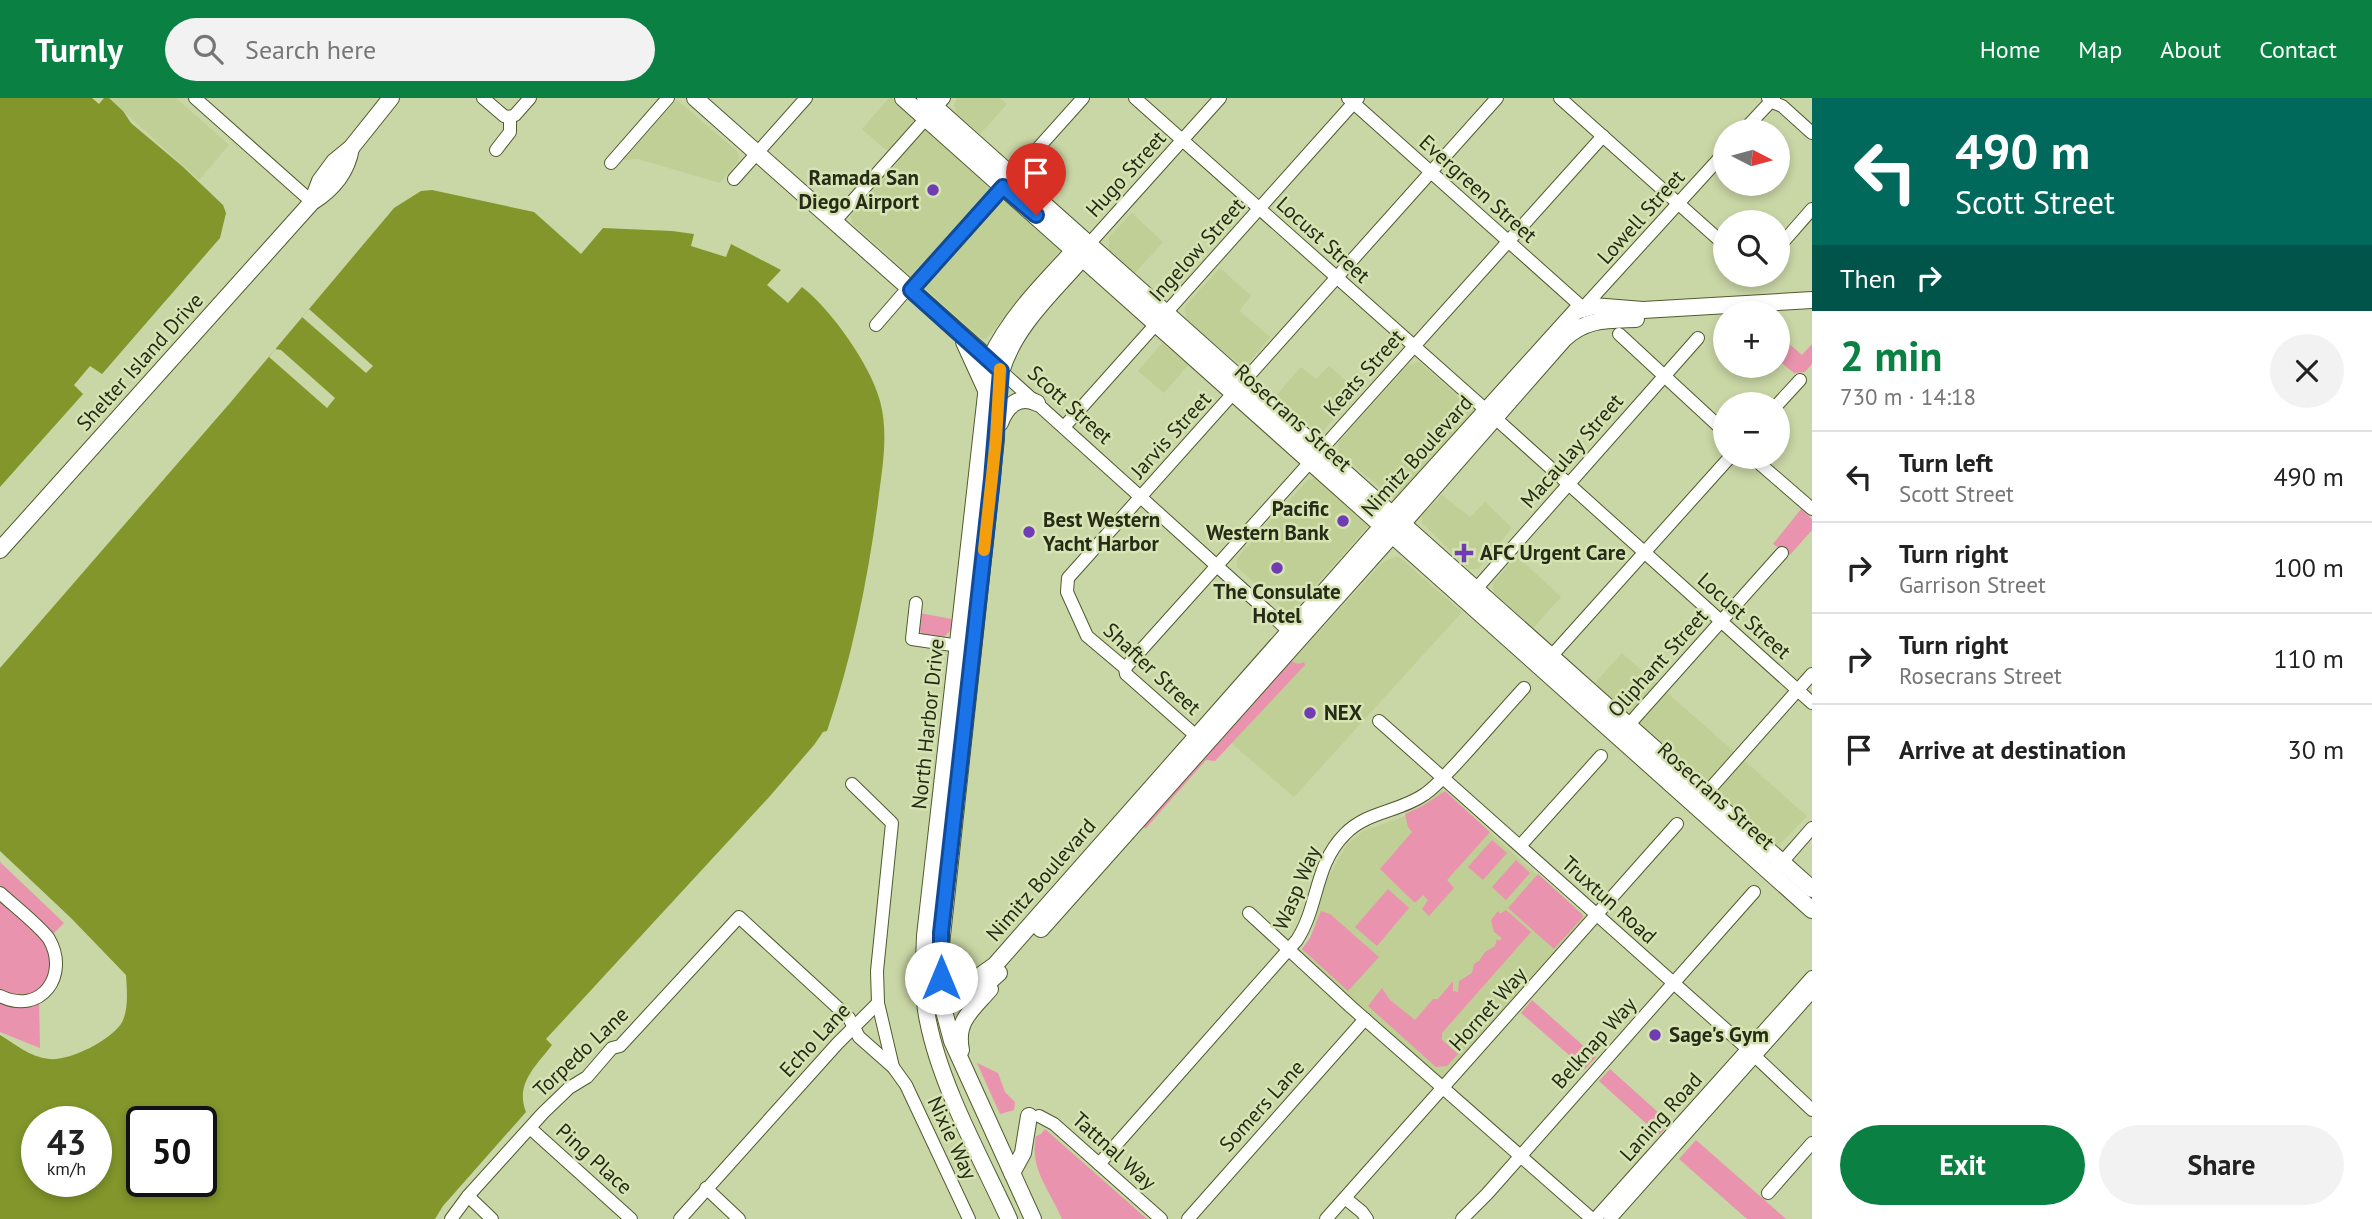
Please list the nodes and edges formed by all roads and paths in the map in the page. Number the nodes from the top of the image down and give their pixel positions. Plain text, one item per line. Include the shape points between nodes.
1 (195, 98) edge
2 (391, 98) edge
3 (483, 98) edge
4 (530, 98) edge
5 (668, 98) edge
6 (695, 98) edge
7 (806, 98) edge
8 (903, 98) edge
9 (1083, 98) edge
10 (1135, 98) edge
11 (1220, 98) edge
12 (1497, 98) edge
13 (1560, 98) edge
14 (1771, 99) edge
15 (1353, 100) edge
16 (933, 105) edge
17 (510, 117) junction
18 (1754, 119) edge
19 (1812, 132) edge
20 (1603, 136) junction
21 (1183, 140) junction
22 (496, 150) dead end
23 (757, 153) junction
24 (611, 163) dead end
25 (1713, 166) edge
26 (1431, 172) junction
27 (734, 179) dead end
28 (1008, 182) junction
29 (312, 202) junction
30 (1679, 204) junction
31 (1259, 209) junction
32 (1812, 209) edge
33 (834, 222) junction
34 (1713, 234) edge
35 (1790, 234) edge
36 (1508, 241) junction
37 (1084, 249) junction
38 (1337, 278) junction
39 (911, 291) junction
40 (1812, 300) edge
41 (1583, 307) junction
42 (1812, 311) edge
43 (1790, 312) edge
44 (1713, 316) edge
45 (1162, 319) junction
46 (951, 326) junction
47 (879, 327) dead end
48 (1619, 334) dead end
49 (1698, 338) dead end
50 (1564, 339) junction
51 (1415, 345) junction
52 (995, 365) junction
53 (1664, 376) junction
54 (1800, 380) dead end
55 (1238, 388) junction
56 (986, 390) junction
57 (1789, 392) edge
58 (1037, 403) junction
59 (1490, 414) junction
60 (1713, 421) edge
61 (1064, 427) junction
62 (996, 439) junction
63 (1315, 456) junction
64 (1719, 469) edge
65 (1766, 469) edge
66 (1569, 484) junction
67 (1141, 497) junction
68 (1812, 509) edge
69 (1392, 525) junction
70 (0, 550) edge
71 (1644, 552) junction
72 (1782, 552) dead end
73 (1217, 566) junction
74 (1068, 578) joint
75 (1476, 589) junction
76 (916, 603) dead end
77 (1722, 621) junction
78 (1290, 632) junction
79 (965, 647) junction
80 (1546, 662) junction
81 (1125, 668) junction
82 (1812, 674) edge
83 (1524, 688) dead end
84 (1798, 690) junction
85 (1812, 703) edge
86 (1379, 721) dead end
87 (1623, 732) junction
88 (1201, 740) junction
89 (1601, 756) dead end
90 (1443, 778) junction
91 (852, 784) dead end
92 (1700, 800) junction
93 (1677, 824) dead end
94 (1812, 828) edge
95 (1520, 846) junction
96 (1776, 868) junction
97 (1812, 889) edge
98 (1754, 892) dead end
99 (0, 893) edge
100 (1812, 910) edge
101 (1250, 913) dead end
102 (1597, 915) junction
103 (1290, 950) junction
104 (1010, 964) junction
105 (1812, 977) edge
106 (1674, 983) junction
107 (1812, 992) edge
108 (0, 996) edge
109 (936, 996) junction
110 (878, 1003) junction
111 (1365, 1019) junction
112 (853, 1027) junction
113 (1751, 1053) junction
114 (896, 1070) junction
115 (964, 1070) junction
116 (1443, 1088) junction
117 (1812, 1110) edge
118 (1034, 1116) joint
119 (530, 1128) junction
120 (1812, 1143) edge
121 (1521, 1155) junction
122 (1099, 1164) junction
123 (1012, 1173) junction
124 (706, 1188) junction
125 (1768, 1193) dead end
126 (468, 1196) junction
127 (1345, 1198) junction
128 (452, 1219) edge
129 (492, 1219) edge
130 (631, 1219) edge
131 (680, 1219) edge
132 (739, 1219) edge
133 (969, 1219) edge
134 (1009, 1219) edge
135 (1033, 1219) edge
136 (1161, 1219) edge
137 (1188, 1219) edge
138 (1326, 1219) edge
139 (1367, 1219) edge
140 (1462, 1219) edge
141 (1593, 1219) edge
142 (1610, 1219) edge

1 - 29 street
2 - 29 main road, Shelter Island Drive via 334,162
3 - 17 street
4 - 17 street
5 - 24 street
6 - 23 main road, Scott Street
7 - 23 street
8 - 16 main road, Rosecrans Street
9 - 28 street
10 - 21 street, Locust Street
11 - 21 street, Hugo Street
12 - 26 street, Jarvis Street
13 - 20 street
14 - 18 street
14 - 19 street
15 - 26 street, Evergreen Street
15 - 31 street, Ingelow Street
16 - 28 main road, Rosecrans Street
16 - 33 street
17 - 22 street via 510,132
20 - 30 street
20 - 36 street, Keats Street
21 - 31 street, Locust Street
21 - 37 street, Hugo Street
23 - 27 street
23 - 33 main road, Scott Street
25 - 30 street, Lowell Street
26 - 36 street, Evergreen Street
26 - 38 street, Jarvis Street
28 - 37 main road, Rosecrans Street
28 - 39 street
29 - 70 main road, Shelter Island Drive
30 - 34 street
30 - 41 street, Lowell Street
31 - 38 street, Locust Street
31 - 45 street, Ingelow Street
32 - 35 street
33 - 39 main road, Scott Street
36 - 41 street, Evergreen Street
36 - 51 street, Keats Street
37 - 45 main road, Rosecrans Street
37 - 52 main road, North Harbor Drive via 1069,256 1004,331
38 - 51 street, Locust Street
38 - 55 street, Jarvis Street
39 - 46 main road, Scott Street
39 - 47 street
40 - 41 main road via 1643,310
41 - 50 main road
41 - 59 main road, Nimitz Boulevard
42 - 43 main road
44 - 50 main road, Nimitz Boulevard via 1602,320 1580,327
45 - 55 main road, Rosecrans Street
45 - 61 street, Ingelow Street
46 - 52 main road, Scott Street
46 - 56 main road via 970,353
48 - 53 street
49 - 53 street, Macaulay Street
50 - 59 main road, Nimitz Boulevard
51 - 59 street, Locust Street
51 - 63 street, Keats Street
52 - 56 main road, North Harbor Drive
52 - 58 street, Scott Street
52 - 62 main road, North Harbor Drive
53 - 60 street
53 - 66 street, Macaulay Street
54 - 57 street
55 - 63 main road, Rosecrans Street
55 - 67 street, Jarvis Street
56 - 79 main road, North Harbor Drive
58 - 61 street, Scott Street
58 - 62 main road via 1023,399 1012,404
59 - 66 street, Locust Street
59 - 69 main road, Nimitz Boulevard
61 - 67 street, Scott Street
62 - 79 main road, North Harbor Drive
63 - 69 main road, Rosecrans Street
63 - 73 street, Keats Street
64 - 71 street
65 - 68 street
66 - 71 street, Locust Street
66 - 75 street, Macaulay Street
67 - 73 street, Scott Street
67 - 74 street, Jarvis Street
69 - 75 main road, Rosecrans Street
69 - 78 main road, Nimitz Boulevard
69 - 80 main road, Rosecrans Street
69 - 88 main road, Nimitz Boulevard
71 - 77 street, Locust Street
71 - 80 street
72 - 77 street, Oliphant Street
73 - 78 street, Scott Street
73 - 81 street, Keats Street
74 - 81 street, Shafter Street via 1067,592 1087,636
75 - 80 main road, Rosecrans Street
76 - 79 street via 912,639
77 - 84 street, Locust Street
77 - 87 street, Oliphant Street
78 - 88 main road, Nimitz Boulevard
79 - 109 main road, North Harbor Drive
80 - 87 main road, Rosecrans Street
81 - 88 street, Shafter Street via 1126,674
82 - 84 street
83 - 90 street, Wasp Way
84 - 85 street, Locust Street
84 - 92 street
86 - 90 street, Truxtun Road
87 - 92 main road, Rosecrans Street
88 - 104 main road, Nimitz Boulevard
88 - 109 main road, Nimitz Boulevard via 995,965 971,982
89 - 95 street
90 - 95 street, Truxtun Road
90 - 103 street, Wasp Way via 1426,794 1364,818 1345,834 1328,855 1304,930
91 - 110 street, Echo Lane via 892,822
92 - 96 main road, Rosecrans Street
93 - 102 street, Hornet Way
94 - 96 street
95 - 102 street, Truxtun Road
96 - 97 main road, Rosecrans Street
96 - 100 main road, Rosecrans Street
98 - 106 street, Belknap Way
99 - 108 street via 48,938 56,965 52,984 35,1000 14,1002
101 - 103 street
102 - 106 street, Truxtun Road
102 - 116 street, Hornet Way
103 - 111 street
103 - 122 street, Wasp Way
104 - 109 main road, Nimitz Boulevard via 977,991 962,997
104 - 115 main road via 961,1024
105 - 113 street, Laning Road
106 - 113 street, Truxtun Road
106 - 121 street, Belknap Way
107 - 113 street, Laning Road
109 - 115 main road, North Harbor Drive
109 - 134 main road, North Harbor Drive via 928,1022 942,1070
110 - 112 street, Echo Lane
110 - 114 street
111 - 116 street
111 - 137 street, Somers Lane
112 - 114 street
112 - 119 street, Torpedo Lane via 849,1018 739,917 620,1046 612,1048
112 - 124 street, Echo Lane
113 - 117 street, Truxtun Road
113 - 141 street, Laning Road
113 - 142 street, Laning Road
114 - 133 street, Nixie Way
115 - 123 main road, North Harbor Drive
116 - 121 street
116 - 127 street, Hornet Way
118 - 122 street, Tattnal Way via 1054,1124
118 - 123 main road
119 - 126 street, Torpedo Lane
119 - 130 street, Ping Place
120 - 125 street
121 - 140 street, Belknap Way
121 - 141 street
122 - 136 street, Tattnal Way
123 - 135 main road, North Harbor Drive
124 - 131 street, Echo Lane
124 - 132 street
126 - 128 street, Torpedo Lane
126 - 129 street
127 - 138 street, Hornet Way
127 - 139 street

